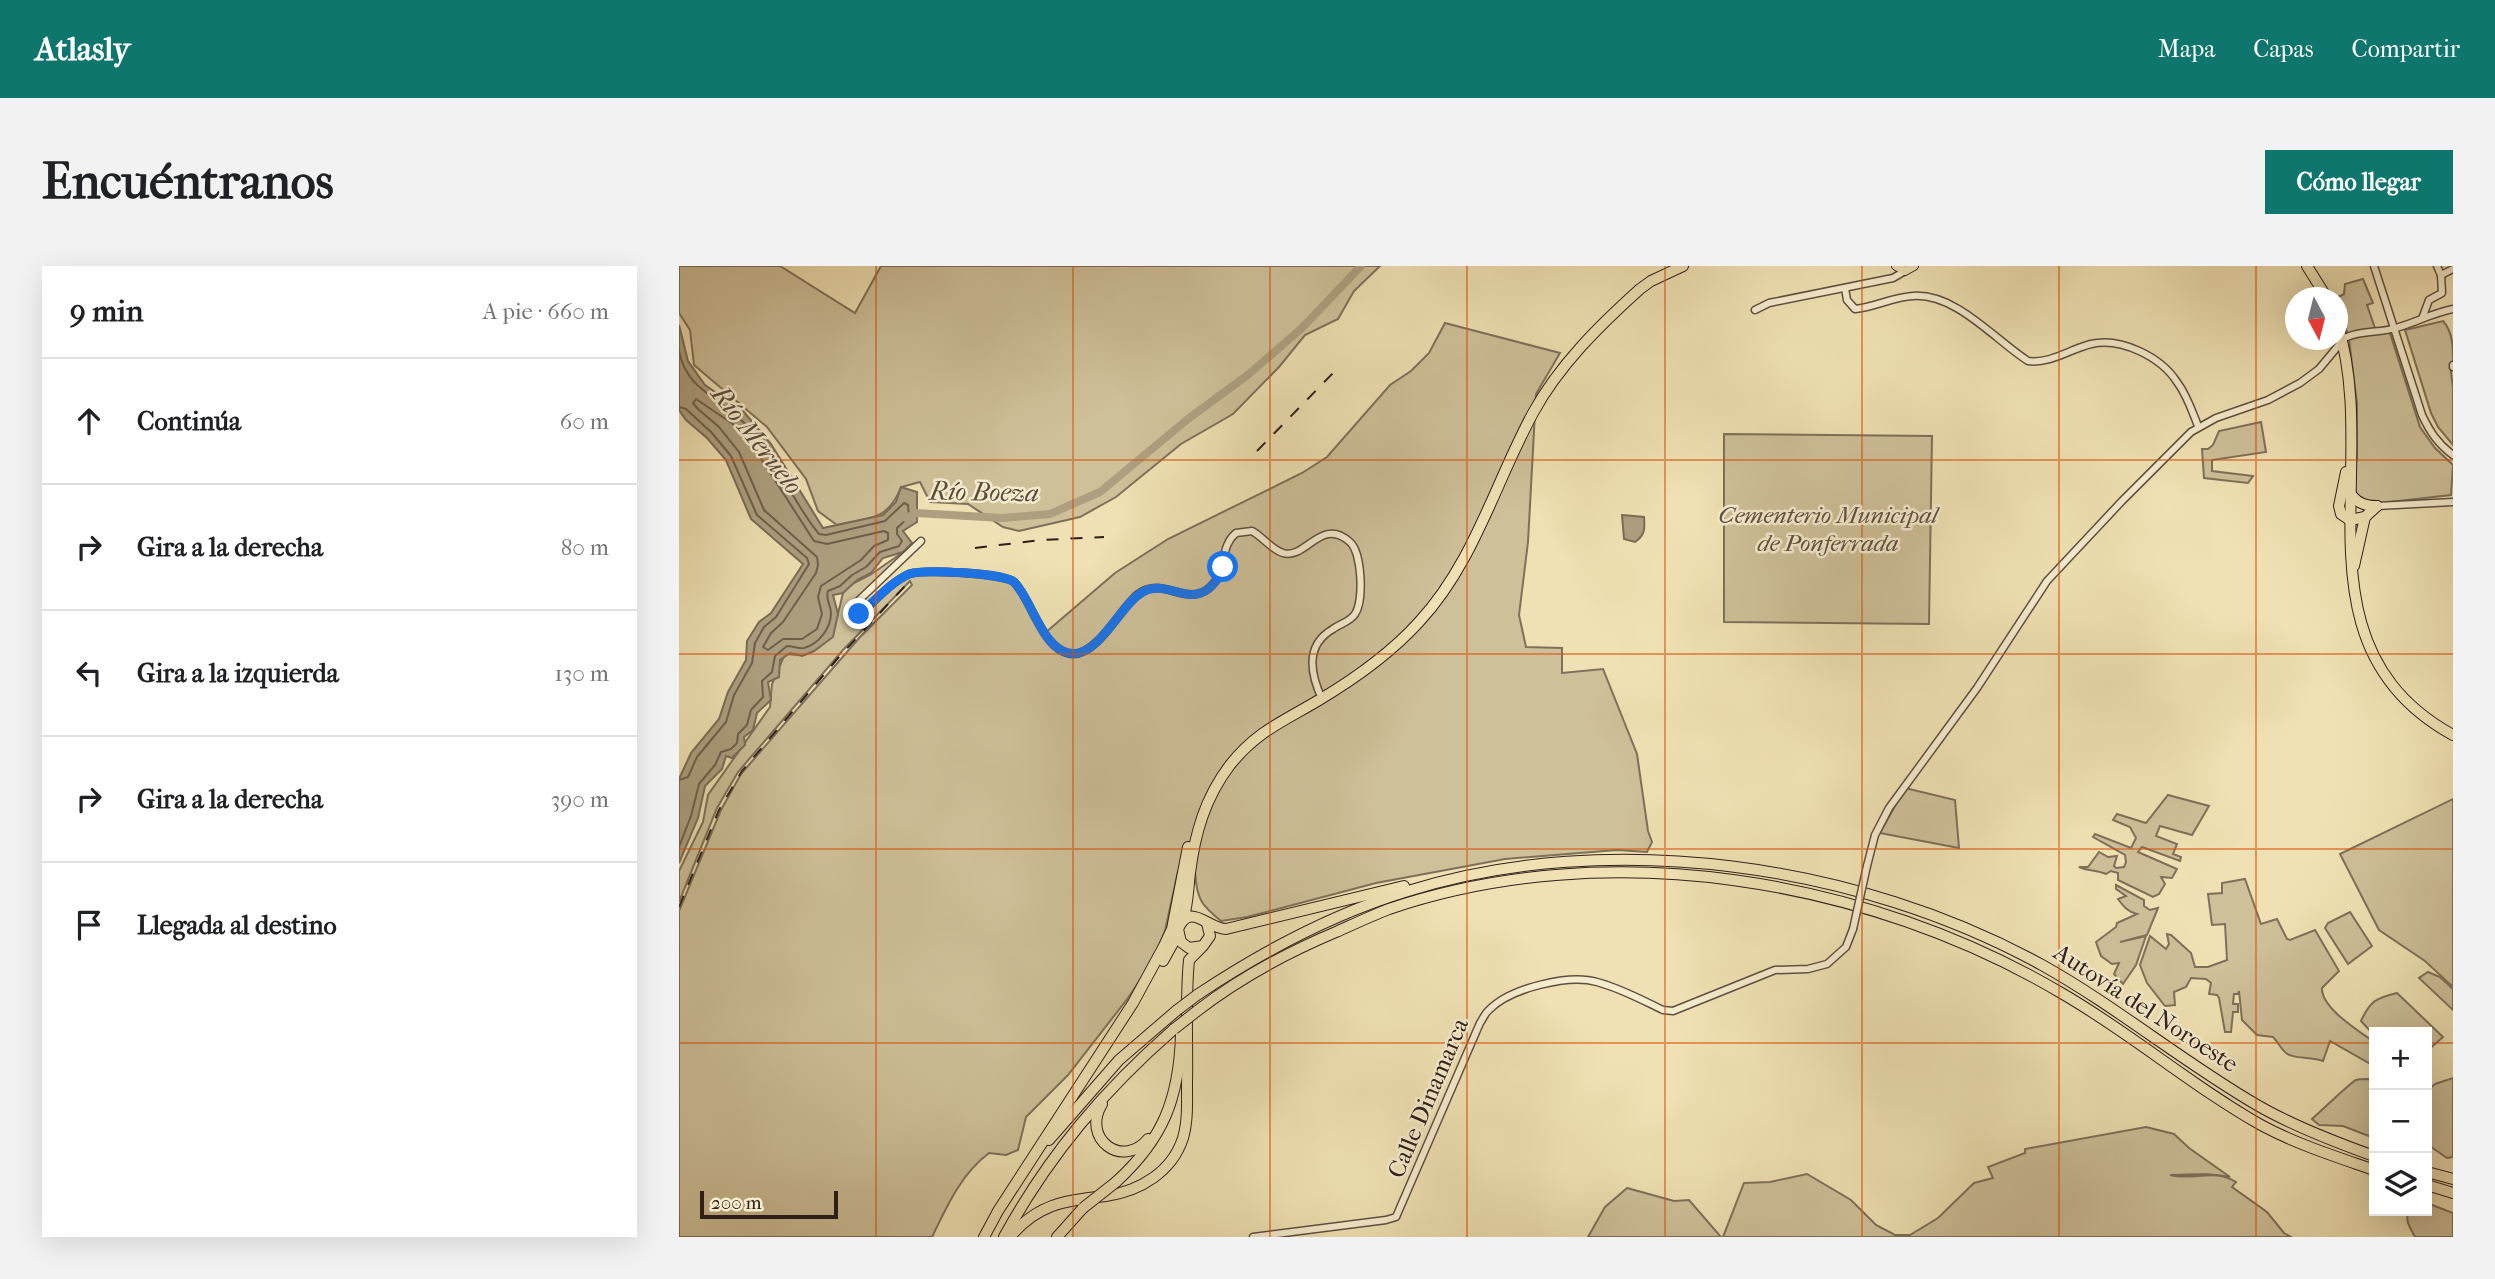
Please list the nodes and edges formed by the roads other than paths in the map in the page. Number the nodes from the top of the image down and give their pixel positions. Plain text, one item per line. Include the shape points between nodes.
1 (1673, 266) edge
2 (1683, 266) edge
3 (1896, 266) edge
4 (2307, 266) edge
5 (2374, 266) edge
6 (2437, 266) edge
7 (1911, 267) edge
8 (2453, 270) edge
9 (2441, 275) junction
10 (1884, 279) junction
11 (1651, 281) junction
12 (2320, 287) edge
13 (1845, 288) junction
14 (2453, 309) edge
15 (1755, 310) dead end
16 (2423, 316) junction
17 (2393, 329) junction
18 (2348, 337) edge
19 (2335, 350) edge
20 (2344, 350) edge
21 (2198, 426) junction
22 (2453, 454) edge
23 (2351, 458) junction
24 (2350, 493) junction
25 (2452, 501) edge
26 (2372, 506) junction
27 (2349, 515) junction
28 (2365, 517) junction
29 (921, 541) dead end
30 (2352, 577) junction
31 (1322, 699) junction
32 (2453, 735) edge
33 (1196, 834) junction
34 (1584, 862) junction
35 (1189, 893) junction
36 (1183, 920) junction
37 (1205, 920) junction
38 (1178, 934) junction
39 (1184, 945) junction
40 (1199, 948) junction
41 (1184, 978) junction
42 (1133, 1003) junction
43 (1175, 1030) junction
44 (1176, 1087) junction
45 (2369, 1154) edge
46 (2369, 1168) edge
47 (2432, 1173) edge
48 (2453, 1179) edge
49 (2432, 1187) edge
50 (2453, 1193) edge
51 (987, 1237) edge
52 (1003, 1237) edge
53 (1010, 1237) edge
54 (1057, 1237) edge
55 (1253, 1237) edge

1 - 11 highway
2 - 11 highway
3 - 7 main road
3 - 10 street
4 - 12 highway
5 - 17 street
6 - 9 street
7 - 10 street
8 - 9 street
9 - 16 street via 2442,293 2429,300
10 - 13 street
11 - 31 highway via 1576,352 1534,412 1458,570 1421,621 1380,660
13 - 15 street
13 - 21 street via 1855,309 1911,296 1939,300 1976,320 2028,361 2054,358 2096,343 2128,346 2176,379
14 - 16 street
16 - 17 street
17 - 18 street
17 - 22 street via 2431,434
19 - 21 street via 2300,383
20 - 23 highway via 2350,376
21 - 55 street, Calle Dinamarca, bridge via 2047,581 1977,688 1889,808 1875,835 1846,947 1827,964 1775,970 1673,1011 1580,979 1528,988 1498,1002 1480,1023 1397,1217
23 - 24 highway
23 - 27 highway via 2339,506 2341,514
24 - 26 highway via 2358,502
24 - 27 highway
25 - 26 street
26 - 27 highway
26 - 28 highway
27 - 28 highway
27 - 30 highway
28 - 30 highway
29 - 31 street via 853,606 852,614 859,614 914,573 1001,576 1016,584 1055,646 1071,654 1095,644 1143,591 1162,587 1191,596 1204,592 1220,575 1228,543 1240,531 1252,531 1287,554 1317,537 1343,538 1354,546 1359,559 1358,608 1350,620 1315,647 1312,666
30 - 32 highway via 2363,629 2386,677 2418,712
31 - 33 highway via 1274,724 1253,741 1214,791
33 - 35 highway
33 - 42 highway via 1185,858 1172,929
34 - 37 highway via 1523,862 1469,872 1226,929
34 - 45 highway, Autovía del Noroeste via 1667,861 1742,867 1812,880 1916,909 1987,938 2083,989 2258,1106
34 - 51 highway, Autovía del Noroeste, bridge via 1504,869 1397,894 1321,923 1240,965 1176,1011 1112,1068 1053,1135
35 - 36 highway
35 - 37 highway via 1191,904
36 - 37 highway via 1194,916
36 - 38 highway
37 - 40 highway via 1210,936
38 - 39 highway
38 - 42 highway
39 - 40 highway
39 - 41 highway
40 - 41 highway via 1186,960
40 - 53 highway via 1189,960 1187,1111 1183,1137 1173,1157 1159,1175 1143,1185 1053,1205 1030,1217
41 - 44 highway
42 - 51 highway via 1023,1171
43 - 44 highway via 1102,1104 1095,1122 1100,1139 1115,1150 1140,1148
43 - 46 highway, Autovía del Noroeste, bridge via 1233,984 1299,947 1432,897 1574,875 1641,873 1751,882 1882,913 1996,958 2063,993 2264,1126
43 - 52 highway, Autovía del Noroeste via 1110,1089 1068,1137
44 - 54 highway, bridge via 1156,1138
47 - 48 highway
49 - 50 highway

